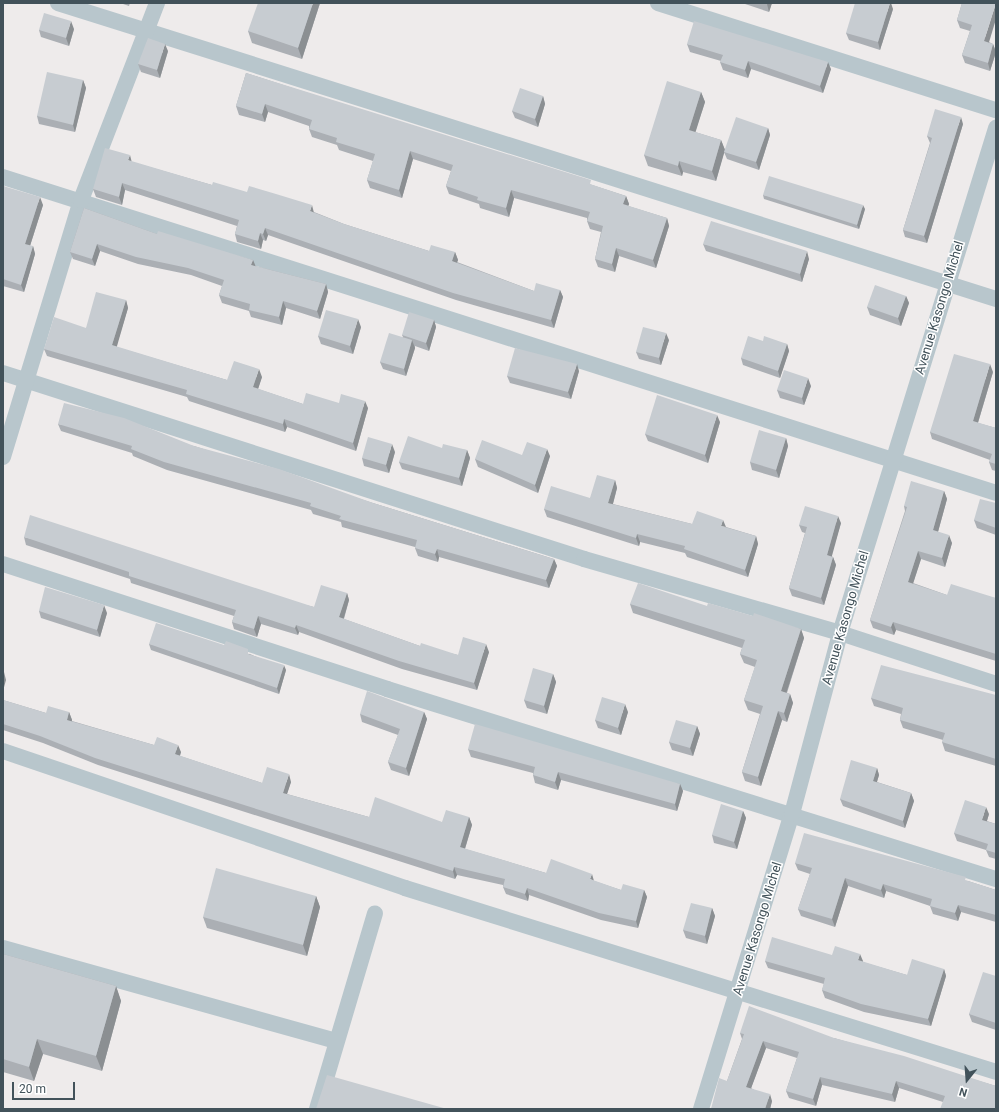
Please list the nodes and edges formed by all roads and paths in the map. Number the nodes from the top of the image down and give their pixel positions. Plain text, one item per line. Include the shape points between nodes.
1 (58, 3) edge
2 (157, 3) edge
3 (658, 3) edge
4 (148, 30) junction
5 (996, 110) edge
6 (996, 128) edge
7 (3, 177) edge
8 (81, 200) junction
9 (948, 283) junction
10 (996, 299) edge
11 (3, 373) edge
12 (28, 380) junction
13 (3, 457) edge
14 (893, 461) junction
15 (996, 493) edge
16 (3, 564) edge
17 (840, 633) junction
18 (996, 684) edge
19 (3, 752) edge
20 (792, 814) junction
21 (996, 878) edge
22 (375, 913) dead end
23 (3, 948) edge
24 (740, 990) junction
25 (335, 1041) junction
26 (996, 1072) edge
27 (317, 1109) edge
28 (701, 1109) edge

1 - 4 street
2 - 4 street
3 - 5 street
4 - 8 street
4 - 9 street
6 - 9 street, Avenue Kasongo Michel
7 - 8 street
8 - 12 street
8 - 14 street
9 - 10 street
9 - 14 street, Avenue Kasongo Michel
11 - 12 street
12 - 13 street
12 - 17 street via 584,559
14 - 15 street
14 - 17 street, Avenue Kasongo Michel
16 - 20 street via 387,689
17 - 18 street
17 - 20 street, Avenue Kasongo Michel
19 - 24 street via 405,888
20 - 21 street
20 - 24 street, Avenue Kasongo Michel
22 - 25 street
23 - 25 street
24 - 26 street
24 - 28 street, Avenue Kasongo Michel
25 - 27 street

